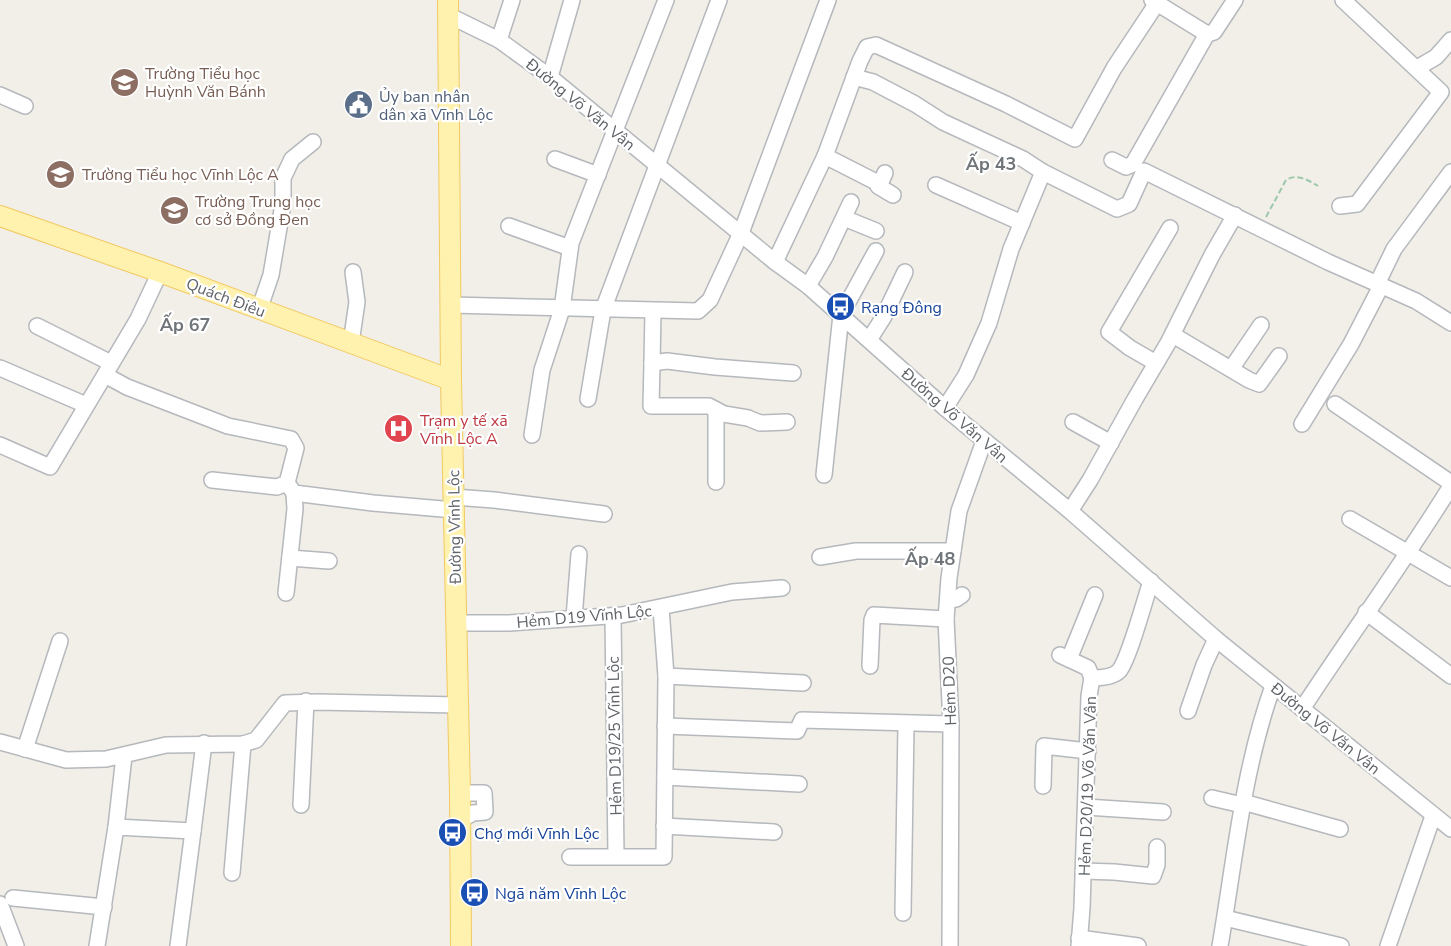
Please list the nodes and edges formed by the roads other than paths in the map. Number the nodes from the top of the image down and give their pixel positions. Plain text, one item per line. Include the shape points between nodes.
1 (513, 0) edge
2 (572, 0) edge
3 (666, 0) edge
4 (719, 0) edge
5 (828, 0) edge
6 (1235, 0) edge
7 (1343, 0) edge
8 (1154, 2) edge
9 (448, 8) edge
10 (1207, 34) junction
11 (499, 40) junction
12 (1451, 40) edge
13 (1417, 68) junction
14 (550, 77) junction
15 (854, 77) junction
16 (0, 95) edge
17 (25, 106) dead end
18 (616, 132) junction
19 (313, 142) dead end
20 (825, 156) junction
21 (555, 159) dead end
22 (1112, 160) dead end
23 (657, 165) junction
24 (1043, 172) junction
25 (1451, 172) edge
26 (598, 175) junction
27 (936, 185) dead end
28 (893, 195) dead end
29 (851, 202) dead end
30 (1340, 206) dead end
31 (1234, 215) junction
32 (0, 216) edge
33 (844, 218) junction
34 (1022, 223) junction
35 (509, 226) dead end
36 (1170, 228) dead end
37 (876, 231) dead end
38 (741, 233) junction
39 (570, 248) junction
40 (876, 251) dead end
41 (775, 262) junction
42 (160, 272) junction
43 (353, 272) dead end
44 (905, 272) dead end
45 (1379, 285) junction
46 (808, 286) junction
47 (451, 305) junction
48 (562, 309) junction
49 (260, 310) junction
50 (603, 310) junction
51 (653, 310) junction
52 (841, 315) junction
53 (1451, 323) edge
54 (1262, 325) dead end
55 (37, 326) dead end
56 (1173, 335) junction
57 (869, 340) junction
58 (351, 344) junction
59 (1279, 356) dead end
60 (652, 363) junction
61 (1156, 363) junction
62 (0, 368) edge
63 (108, 369) junction
64 (1231, 369) junction
65 (793, 373) dead end
66 (451, 380) junction
67 (588, 399) dead end
68 (1335, 404) dead end
69 (86, 405) junction
70 (945, 408) junction
71 (716, 410) junction
72 (787, 422) dead end
73 (1073, 422) dead end
74 (1302, 424) dead end
75 (532, 435) dead end
76 (984, 441) junction
77 (1112, 443) junction
78 (0, 445) edge
79 (824, 475) dead end
80 (212, 480) dead end
81 (716, 482) dead end
82 (290, 488) junction
83 (1450, 491) edge
84 (454, 503) junction
85 (1070, 511) junction
86 (603, 514) dead end
87 (1350, 519) dead end
88 (953, 551) junction
89 (1408, 553) junction
90 (579, 554) dead end
91 (820, 557) dead end
92 (290, 558) junction
93 (329, 561) dead end
94 (1451, 578) edge
95 (1151, 581) junction
96 (782, 588) dead end
97 (286, 593) dead end
98 (1095, 595) dead end
99 (662, 608) junction
100 (1365, 612) junction
101 (613, 616) junction
102 (574, 618) junction
103 (946, 619) junction
104 (456, 623) junction
105 (1216, 639) junction
106 (60, 641) dead end
107 (870, 666) dead end
108 (666, 676) junction
109 (1451, 676) edge
110 (1092, 678) junction
111 (802, 683) dead end
112 (1273, 686) junction
113 (306, 701) junction
114 (456, 705) junction
115 (1302, 709) junction
116 (1188, 711) dead end
117 (906, 724) junction
118 (951, 724) junction
119 (665, 726) junction
120 (0, 742) edge
121 (204, 743) junction
122 (243, 744) junction
123 (25, 749) junction
124 (1088, 751) junction
125 (123, 756) junction
126 (665, 777) junction
127 (799, 784) dead end
128 (1043, 786) dead end
129 (1212, 798) dead end
130 (1242, 803) junction
131 (301, 805) dead end
132 (1086, 807) junction
133 (1163, 812) dead end
134 (1433, 816) junction
135 (664, 826) junction
136 (116, 827) junction
137 (1340, 829) dead end
138 (1451, 829) edge
139 (193, 831) junction
140 (774, 832) dead end
141 (1157, 847) dead end
142 (616, 856) junction
143 (570, 857) dead end
144 (1083, 871) junction
145 (232, 873) dead end
146 (7, 901) edge
147 (104, 907) junction
148 (903, 913) dead end
149 (1225, 918) junction
150 (1079, 942) edge
151 (16, 946) edge
152 (97, 946) edge
153 (178, 946) edge
154 (460, 946) edge
155 (950, 946) edge
156 (1138, 946) edge
157 (1220, 946) edge
158 (1341, 946) edge
159 (1388, 946) edge

1 - 11 street
2 - 14 street
3 - 18 street
4 - 23 street
5 - 38 street
6 - 10 street via 1214,32
7 - 13 street
8 - 10 street
8 - 15 street via 1075,139 876,45 867,47
9 - 11 street, Đường Võ Văn Vân
9 - 47 main road, Đường Vĩnh Lộc
10 - 22 street via 1133,164 1126,167
11 - 14 street, Đường Võ Văn Vân
12 - 13 street via 1437,57
13 - 30 street via 1441,92 1357,204
14 - 18 street, Đường Võ Văn Vân
15 - 20 street
15 - 24 street via 873,82
16 - 17 street
18 - 23 street, Đường Võ Văn Vân
18 - 26 street
19 - 49 street via 292,159 283,178 283,204 271,274
20 - 28 street via 882,178 878,186
20 - 41 street
21 - 26 street
23 - 38 street, Đường Võ Văn Vân
23 - 50 street
24 - 31 street via 1117,209 1129,204 1144,171
24 - 34 street
25 - 45 street via 1394,249
26 - 39 street
27 - 34 street
29 - 33 street
31 - 45 street
31 - 56 street
32 - 42 main road, Quách Điêu
33 - 37 street
33 - 46 street
34 - 70 street via 989,323 966,375
35 - 39 street
36 - 61 street via 1109,332
38 - 41 street, Đường Võ Văn Vân
38 - 51 street via 710,300 699,311
39 - 48 street
40 - 52 street
41 - 46 street, Đường Võ Văn Vân
42 - 49 main road, Quách Điêu
42 - 63 street
43 - 58 street via 357,302
44 - 57 street
45 - 53 street via 1416,301
45 - 74 street via 1351,344
46 - 52 street, Đường Võ Văn Vân
47 - 48 street
47 - 66 main road, Đường Vĩnh Lộc
48 - 50 street
48 - 75 street via 542,370
49 - 58 main road, Quách Điêu
50 - 51 street
50 - 67 street
51 - 60 street
52 - 57 street, Đường Võ Văn Vân
52 - 79 street
54 - 64 street
55 - 63 street
56 - 61 street
56 - 64 street
57 - 70 street, Đường Võ Văn Vân
58 - 66 main road, Quách Điêu
59 - 64 street via 1259,384
60 - 65 street via 667,361
60 - 71 street via 651,406 709,406
61 - 77 street
62 - 69 street
63 - 69 street
63 - 82 street via 127,387 228,426 291,439 296,448
66 - 84 main road, Đường Vĩnh Lộc
68 - 83 street
69 - 78 street via 50,467
70 - 76 street, Đường Võ Văn Vân
71 - 72 street via 760,423
71 - 81 street
73 - 77 street
76 - 85 street, Đường Võ Văn Vân
76 - 88 street, Hẻm D20 via 959,511
77 - 85 street
80 - 82 street
82 - 84 street via 373,503
82 - 92 street via 295,509
83 - 89 street
84 - 86 street via 494,500
84 - 104 main road, Đường Vĩnh Lộc
85 - 95 street, Đường Võ Văn Vân
87 - 89 street
88 - 91 street via 856,551
88 - 103 street, Hẻm D20 via 949,578 956,598
89 - 94 street
89 - 100 street
90 - 102 street
92 - 93 street
92 - 97 street
95 - 105 street, Đường Võ Văn Vân
95 - 110 street, Hẻm D20/19 Võ Văn Vân via 1119,670
96 - 99 street, Hẻm D19 Vĩnh Lộc via 732,592
98 - 110 street via 1064,657 1088,668
99 - 101 street, Hẻm D19 Vĩnh Lộc
99 - 108 street
100 - 109 street
100 - 115 street
101 - 102 street, Hẻm D19 Vĩnh Lộc
101 - 142 street, Hẻm D19/25 Vĩnh Lộc
102 - 104 street, Hẻm D19 Vĩnh Lộc
103 - 107 street via 874,615
103 - 118 street, Hẻm D20
104 - 114 main road, Đường Vĩnh Lộc
105 - 112 street, Đường Võ Văn Vân
105 - 116 street
106 - 123 street
108 - 111 street
108 - 119 street
110 - 124 street, Hẻm D20/19 Võ Văn Vân
112 - 115 street, Đường Võ Văn Vân
112 - 130 street
113 - 114 street
113 - 122 street via 285,703 256,740
113 - 131 street
114 - 154 main road, Đường Vĩnh Lộc
115 - 134 street, Đường Võ Văn Vân
117 - 118 street
117 - 119 street via 802,720 797,730
117 - 148 street
118 - 155 street, Hẻm D20
119 - 126 street
120 - 123 street
121 - 122 street
121 - 125 street via 166,745
121 - 139 street
122 - 145 street
123 - 125 street via 66,760
124 - 128 street via 1044,746
124 - 132 street, Hẻm D20/19 Võ Văn Vân
125 - 136 street
126 - 127 street
126 - 135 street
129 - 130 street
130 - 137 street
130 - 149 street
132 - 133 street
132 - 144 street, Hẻm D20/19 Võ Văn Vân
134 - 138 street, Đường Võ Văn Vân
134 - 159 street
135 - 140 street
135 - 142 street via 663,863
136 - 139 street
136 - 147 street
139 - 153 street
141 - 144 street via 1153,876
142 - 143 street
144 - 150 street, Hẻm D20/19 Võ Văn Vân
146 - 147 street
146 - 151 street
147 - 152 street
149 - 157 street
149 - 158 street
150 - 156 street

